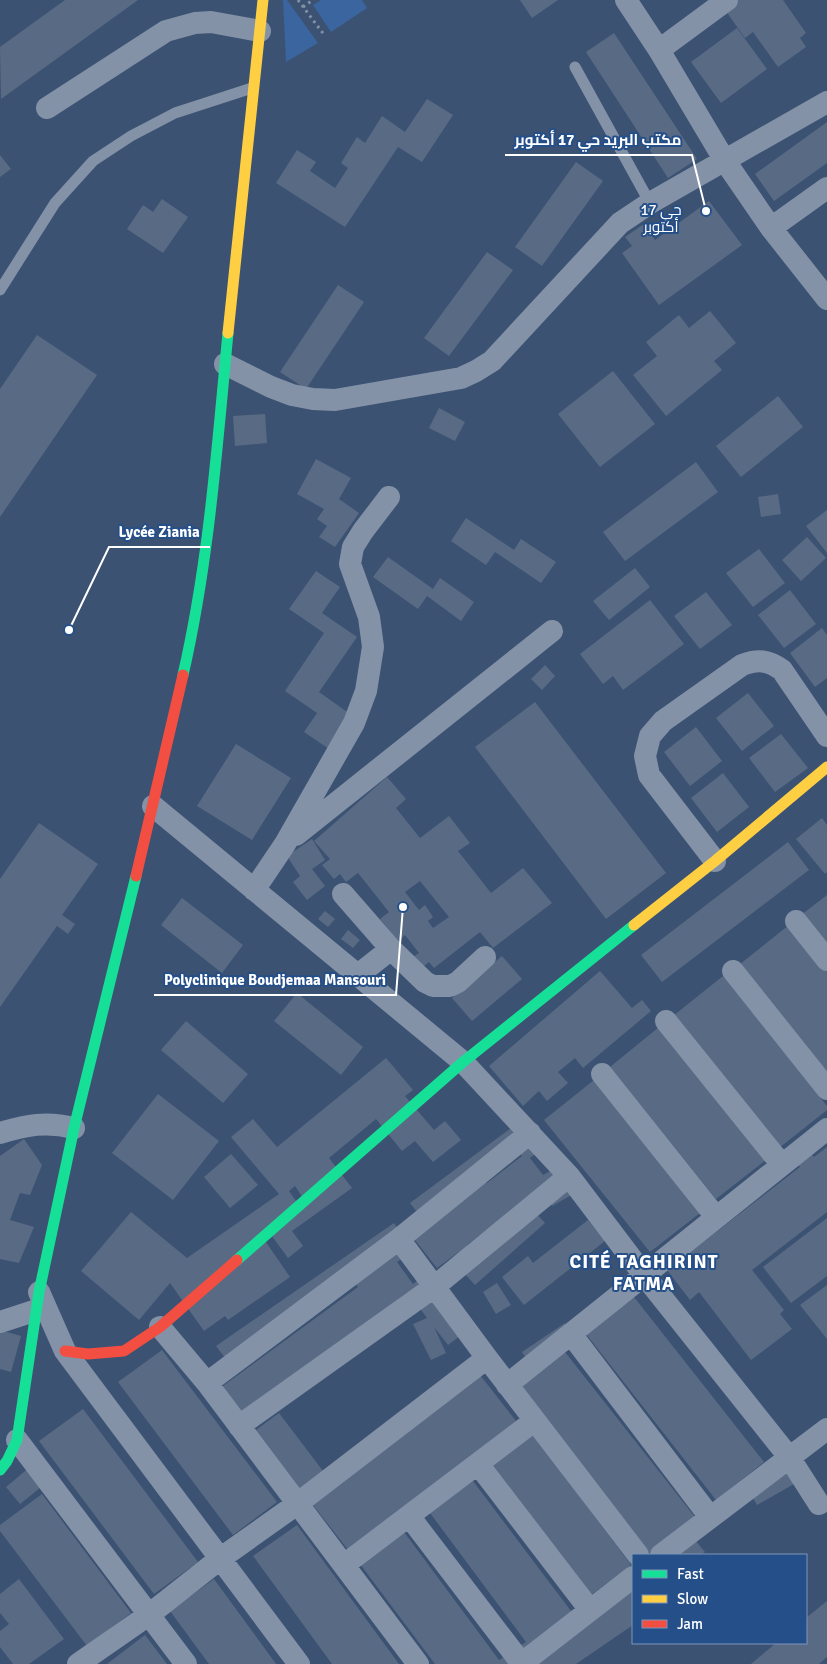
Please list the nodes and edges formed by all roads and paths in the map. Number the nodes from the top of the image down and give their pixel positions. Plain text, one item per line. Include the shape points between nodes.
1 (263, 0) edge
2 (298, 0) edge
3 (313, 0) edge
4 (626, 0) edge
5 (727, 0) edge
6 (304, 7) junction
7 (260, 31) junction
8 (325, 36) dead end
9 (660, 50) junction
10 (575, 67) dead end
11 (254, 87) junction
12 (827, 102) edge
13 (47, 108) dead end
14 (725, 161) junction
15 (827, 188) edge
16 (650, 203) junction
17 (771, 228) junction
18 (0, 290) edge
19 (827, 299) edge
20 (225, 364) junction
21 (389, 497) dead end
22 (552, 631) dead end
23 (827, 736) edge
24 (827, 767) edge
25 (153, 806) junction
26 (285, 844) junction
27 (715, 861) junction
28 (254, 890) junction
29 (343, 894) dead end
30 (796, 921) dead end
31 (391, 949) junction
32 (485, 957) dead end
33 (827, 960) edge
34 (732, 971) dead end
35 (358, 975) junction
36 (666, 1022) dead end
37 (463, 1062) junction
38 (602, 1074) dead end
39 (827, 1089) edge
40 (74, 1128) junction
41 (827, 1129) edge
42 (0, 1133) edge
43 (530, 1133) junction
44 (782, 1165) junction
45 (569, 1176) junction
46 (716, 1217) junction
47 (399, 1239) junction
48 (644, 1275) junction
49 (434, 1287) junction
50 (38, 1301) junction
51 (0, 1322) edge
52 (160, 1327) junction
53 (571, 1334) junction
54 (65, 1351) junction
55 (487, 1358) junction
56 (207, 1383) junction
57 (507, 1384) junction
58 (534, 1421) junction
59 (239, 1426) junction
60 (827, 1429) edge
61 (18, 1440) junction
62 (789, 1457) junction
63 (478, 1464) junction
64 (2, 1465) edge
65 (297, 1504) junction
66 (819, 1504) dead end
67 (409, 1516) junction
68 (710, 1518) junction
69 (637, 1554) edge
70 (662, 1554) edge
71 (221, 1558) junction
72 (344, 1565) junction
73 (632, 1578) edge
74 (590, 1610) junction
75 (150, 1614) junction
76 (81, 1663) edge
77 (186, 1664) edge
78 (299, 1664) edge
79 (418, 1664) edge
80 (522, 1664) edge

1 - 7 street
2 - 6 path
3 - 6 path
4 - 9 street
5 - 9 street
6 - 8 path
7 - 11 street
7 - 13 street via 211,22 166,31
9 - 14 street
10 - 16 lane
11 - 18 lane via 175,113 93,161 55,203
11 - 20 street
12 - 14 street
14 - 16 street
14 - 17 street
15 - 17 street
16 - 20 street via 620,223 492,361 461,378 335,400 313,399 271,387
17 - 19 street
20 - 25 street via 206,549 194,626
21 - 26 street via 353,547 350,564 369,616 373,647 366,691 354,723
22 - 26 street
23 - 27 street via 782,670 763,661 742,665 663,721 650,736 646,756 649,775
24 - 27 street
25 - 28 street
25 - 40 street
26 - 28 street
27 - 37 street
28 - 35 street
29 - 31 street
30 - 33 street
31 - 32 street via 425,982 442,987 458,982
31 - 35 street
34 - 39 street
35 - 37 street
36 - 44 street
37 - 43 street
37 - 52 street
38 - 46 street
40 - 42 street via 55,1123
40 - 50 street
41 - 44 street
43 - 45 street
43 - 47 street
44 - 46 street
45 - 48 street
45 - 49 street
46 - 48 street
47 - 49 street
47 - 56 street
48 - 53 street
48 - 62 street
49 - 55 street
49 - 59 street
50 - 51 street
50 - 54 street
50 - 61 street
52 - 54 street via 124,1351 88,1354
52 - 56 street
53 - 57 street
53 - 68 street
54 - 71 street
55 - 57 street
55 - 65 street
56 - 59 street
57 - 58 street
58 - 63 street
58 - 69 street
59 - 65 street
60 - 62 street
61 - 64 street
61 - 75 street
62 - 66 street
62 - 68 street
63 - 67 street
63 - 74 street
65 - 71 street
65 - 72 street
67 - 72 street
67 - 80 street
68 - 70 street
71 - 75 street
71 - 78 street
72 - 79 street
73 - 74 street
74 - 80 street
75 - 76 street
75 - 77 street

